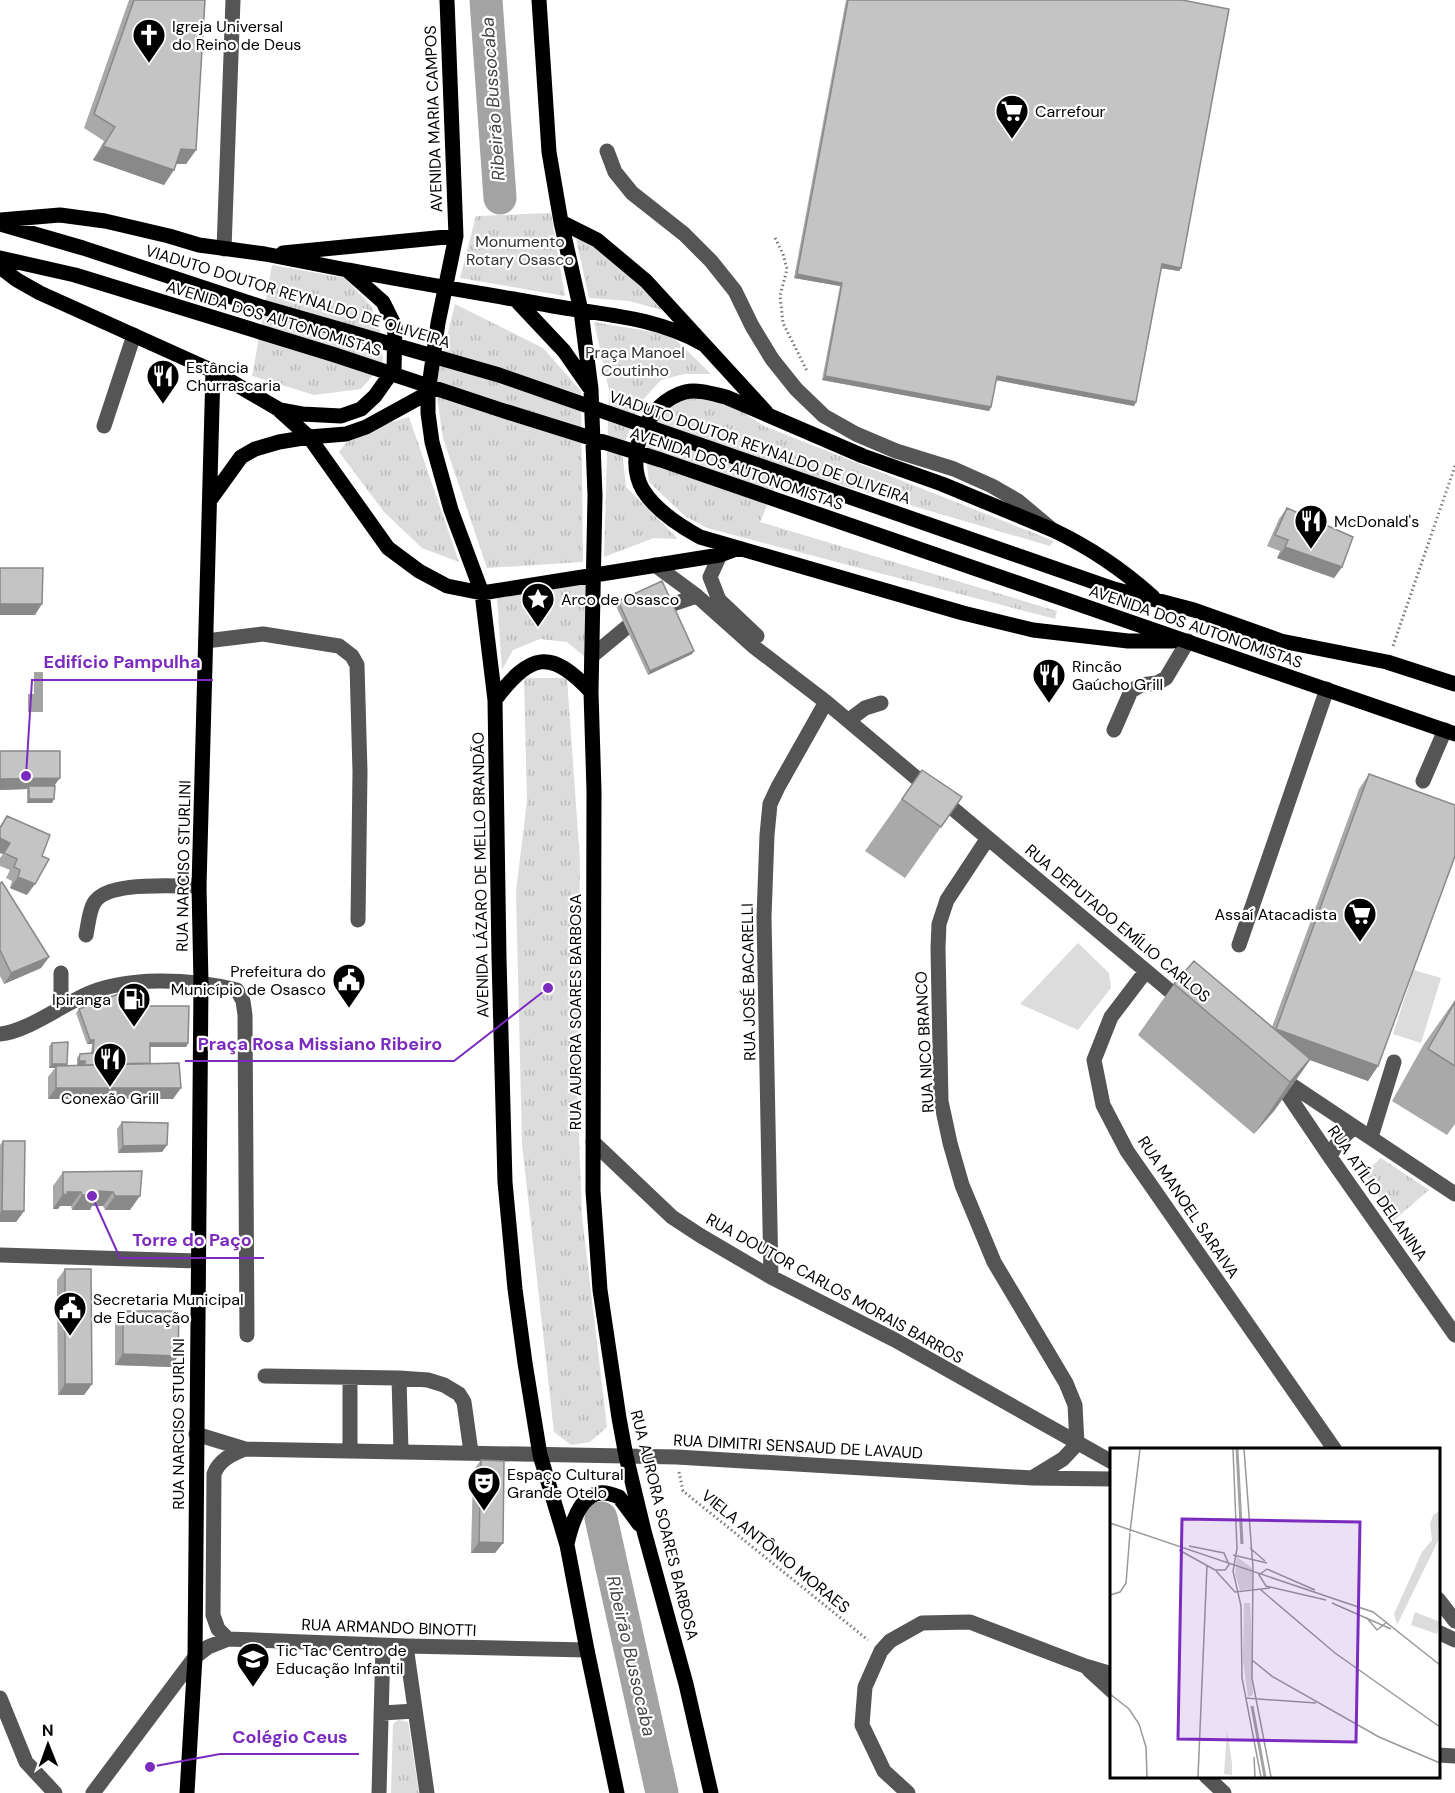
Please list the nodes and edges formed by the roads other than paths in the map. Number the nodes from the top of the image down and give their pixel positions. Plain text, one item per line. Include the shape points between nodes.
1 (233, 0) edge
2 (447, 0) edge
3 (539, 0) edge
4 (607, 151) dead end
5 (0, 222) edge
6 (561, 222) junction
7 (456, 236) junction
8 (224, 249) junction
9 (265, 254) junction
10 (0, 258) edge
11 (0, 267) edge
12 (347, 270) junction
13 (447, 288) junction
14 (515, 299) junction
15 (581, 310) junction
16 (134, 335) junction
17 (703, 344) junction
18 (213, 371) junction
19 (591, 389) junction
20 (428, 393) junction
21 (280, 410) junction
22 (771, 417) junction
23 (104, 426) dead end
24 (309, 437) junction
25 (210, 500) junction
26 (1053, 530) junction
27 (739, 548) junction
28 (720, 555) junction
29 (655, 565) junction
30 (594, 574) junction
31 (1114, 589) joint
32 (482, 593) junction
33 (697, 596) junction
34 (1155, 599) junction
35 (206, 641) junction
36 (1188, 641) junction
37 (592, 656) junction
38 (774, 661) junction
39 (1455, 684) edge
40 (1327, 689) junction
41 (591, 692) junction
42 (495, 700) junction
43 (826, 702) junction
44 (881, 704) dead end
45 (849, 720) junction
46 (1114, 730) dead end
47 (1450, 732) edge
48 (1423, 781) dead end
49 (988, 838) junction
50 (199, 886) junction
51 (358, 920) dead end
52 (86, 935) dead end
53 (1239, 945) dead end
54 (1146, 971) junction
55 (61, 973) dead end
56 (201, 984) junction
57 (61, 1008) junction
58 (1191, 1008) edge
59 (0, 1034) edge
60 (1394, 1062) dead end
61 (1354, 1126) junction
62 (1371, 1137) junction
63 (593, 1142) junction
64 (1330, 1157) junction
65 (1455, 1194) edge
66 (0, 1255) edge
67 (198, 1262) junction
68 (771, 1277) junction
69 (247, 1335) dead end
70 (1455, 1335) edge
71 (265, 1376) dead end
72 (350, 1378) junction
73 (399, 1378) junction
74 (196, 1434) junction
75 (1077, 1444) junction
76 (1334, 1448) edge
77 (245, 1449) junction
78 (350, 1450) junction
79 (401, 1451) junction
80 (471, 1452) junction
81 (540, 1455) junction
82 (626, 1456) junction
83 (1110, 1461) edge
84 (1032, 1478) junction
85 (1110, 1479) edge
86 (644, 1531) junction
87 (567, 1545) junction
88 (1440, 1602) edge
89 (1455, 1621) edge
90 (1440, 1633) edge
91 (228, 1639) junction
92 (1455, 1640) edge
93 (383, 1646) junction
94 (406, 1646) junction
95 (587, 1650) junction
96 (195, 1657) junction
97 (1085, 1666) junction
98 (1110, 1673) edge
99 (1110, 1688) edge
100 (0, 1698) edge
101 (415, 1711) junction
102 (382, 1713) junction
103 (1440, 1755) edge
104 (1455, 1756) edge
105 (1208, 1778) edge
106 (55, 1793) edge
107 (93, 1793) edge
108 (188, 1793) edge
109 (379, 1793) edge
110 (427, 1793) edge
111 (617, 1793) edge
112 (711, 1793) edge
113 (908, 1793) edge
114 (1224, 1793) edge

1 - 8 street
2 - 7 main road, AVENIDA MARIA CAMPOS
3 - 6 main road, RUA AURORA SOARES BARBOSA via 549,152
4 - 26 street via 615,172 632,193 711,261 735,291 772,358 824,416 896,451 992,486 1018,501
5 - 8 main road via 60,215 105,220
5 - 31 main road, VIADUTO DOUTOR REYNALDO DE OLIVEIRA via 262,306 499,375
6 - 15 main road, RUA AURORA SOARES BARBOSA
6 - 17 main road via 597,240 630,267
7 - 9 main road
7 - 13 main road, AVENIDA MARIA CAMPOS
8 - 9 main road
9 - 12 main road
10 - 36 main road, AVENIDA DOS AUTONOMISTAS via 75,275 661,460
11 - 16 main road via 40,293
12 - 13 main road
12 - 21 main road via 383,302 395,326 394,369 361,409 341,416
13 - 14 main road
13 - 20 main road, AVENIDA MARIA CAMPOS
14 - 15 main road
14 - 19 main road via 564,351
15 - 17 main road via 658,324
15 - 19 main road, RUA AURORA SOARES BARBOSA
16 - 18 main road
16 - 23 street
17 - 22 main road
18 - 21 main road
18 - 25 main road, RUA NARCISO STURLINI
19 - 30 main road, RUA AURORA SOARES BARBOSA
20 - 24 main road via 366,428
20 - 32 main road, AVENIDA LÁZARO DE MELLO BRANDÃO via 432,442 451,510
21 - 24 main road
22 - 26 main road
22 - 27 main road via 726,397 686,392 668,399 651,415 637,446 636,468 642,489 653,502 700,537
24 - 25 main road via 255,449 241,457
24 - 32 main road via 388,548 418,572 447,586
25 - 35 main road, RUA NARCISO STURLINI
26 - 34 main road via 1129,575
27 - 28 main road
27 - 36 main road via 1034,630 1128,642
28 - 29 main road
28 - 38 street, RUA DEPUTADO EMÍLIO CARLOS via 710,577 719,600 759,638
29 - 30 main road
29 - 33 street, RUA DEPUTADO EMÍLIO CARLOS
30 - 32 main road
30 - 37 main road, RUA AURORA SOARES BARBOSA
31 - 34 main road, AVENIDA DOS AUTONOMISTAS
32 - 42 main road, AVENIDA LÁZARO DE MELLO BRANDÃO
33 - 37 street via 652,611
33 - 38 street, RUA DEPUTADO EMÍLIO CARLOS
34 - 39 main road, AVENIDA DOS AUTONOMISTAS via 1281,641 1387,662
35 - 50 main road, RUA NARCISO STURLINI
35 - 51 street via 263,634 339,646 357,664
36 - 40 main road, AVENIDA DOS AUTONOMISTAS
36 - 46 street via 1166,678 1131,691
37 - 41 main road, RUA AURORA SOARES BARBOSA
38 - 43 street, RUA DEPUTADO EMÍLIO CARLOS
40 - 47 main road, AVENIDA DOS AUTONOMISTAS
40 - 53 street
41 - 42 main road via 559,664 542,662 526,666
41 - 63 main road, RUA AURORA SOARES BARBOSA
42 - 81 main road, AVENIDA LÁZARO DE MELLO BRANDÃO via 505,1182 514,1289
43 - 45 street, RUA DEPUTADO EMÍLIO CARLOS
43 - 68 street, RUA JOSÉ BACARELLI via 770,804 767,835 764,917
44 - 45 street via 865,708
45 - 49 street, RUA DEPUTADO EMÍLIO CARLOS
47 - 48 street
49 - 54 street, RUA DEPUTADO EMÍLIO CARLOS
49 - 75 street, RUA NICO BRANCO via 947,900 939,924 941,1101 962,1185 994,1262 1066,1383 1075,1405
50 - 52 street via 130,887 101,895 93,904
50 - 56 main road, RUA NARCISO STURLINI
54 - 58 street, RUA DEPUTADO EMÍLIO CARLOS
54 - 76 street, RUA MANOEL SARAIVA via 1111,1017 1094,1060 1103,1105 1127,1151
55 - 57 street
56 - 57 street via 115,984 85,994
56 - 67 main road, RUA NARCISO STURLINI
56 - 69 street via 237,990 245,1015
57 - 59 street
60 - 62 street
61 - 62 street
61 - 64 street via 1337,1143
61 - 64 street, RUA ATÍLIO DELANINA via 1268,1069
62 - 65 street
63 - 68 street, RUA DOUTOR CARLOS MORAIS BARROS via 672,1217
63 - 82 main road, RUA AURORA SOARES BARBOSA via 600,1290
64 - 70 street, RUA ATÍLIO DELANINA
66 - 67 street
67 - 74 main road, RUA NARCISO STURLINI
68 - 75 street, RUA DOUTOR CARLOS MORAIS BARROS via 895,1340
71 - 72 street
72 - 73 street
72 - 78 street
73 - 79 street
73 - 80 street via 428,1380 459,1394 464,1402
74 - 77 street, RUA DIMITRI SENSAUD DE LAVAUD
74 - 96 main road, RUA NARCISO STURLINI
75 - 83 street, RUA DOUTOR CARLOS MORAIS BARROS
75 - 84 street via 1063,1459
77 - 78 street, RUA DIMITRI SENSAUD DE LAVAUD
77 - 91 street via 231,1454 214,1474 213,1615 218,1629
78 - 79 street, RUA DIMITRI SENSAUD DE LAVAUD
79 - 80 street, RUA DIMITRI SENSAUD DE LAVAUD
80 - 81 street, RUA DIMITRI SENSAUD DE LAVAUD
81 - 82 street, RUA DIMITRI SENSAUD DE LAVAUD
81 - 87 main road, AVENIDA LÁZARO DE MELLO BRANDÃO
82 - 84 street, RUA DIMITRI SENSAUD DE LAVAUD
82 - 86 main road, RUA AURORA SOARES BARBOSA
84 - 85 street, RUA DIMITRI SENSAUD DE LAVAUD
86 - 87 main road via 619,1497 600,1493 587,1499 578,1511
86 - 112 main road, RUA AURORA SOARES BARBOSA
87 - 95 main road, AVENIDA LÁZARO DE MELLO BRANDÃO
88 - 89 street
90 - 92 street
91 - 93 street, RUA ARMANDO BINOTTI
91 - 96 street, RUA ARMANDO BINOTTI
93 - 94 street, RUA ARMANDO BINOTTI
93 - 102 street
94 - 95 street, RUA ARMANDO BINOTTI
94 - 101 street
95 - 111 main road, AVENIDA LÁZARO DE MELLO BRANDÃO
96 - 107 street
96 - 108 main road, RUA NARCISO STURLINI
97 - 98 street
97 - 99 street
97 - 113 street via 970,1622 922,1623 890,1641 881,1651 865,1687 862,1725 884,1771
100 - 106 street via 26,1762
101 - 102 street
101 - 110 street
102 - 109 street
103 - 104 street
105 - 114 street

